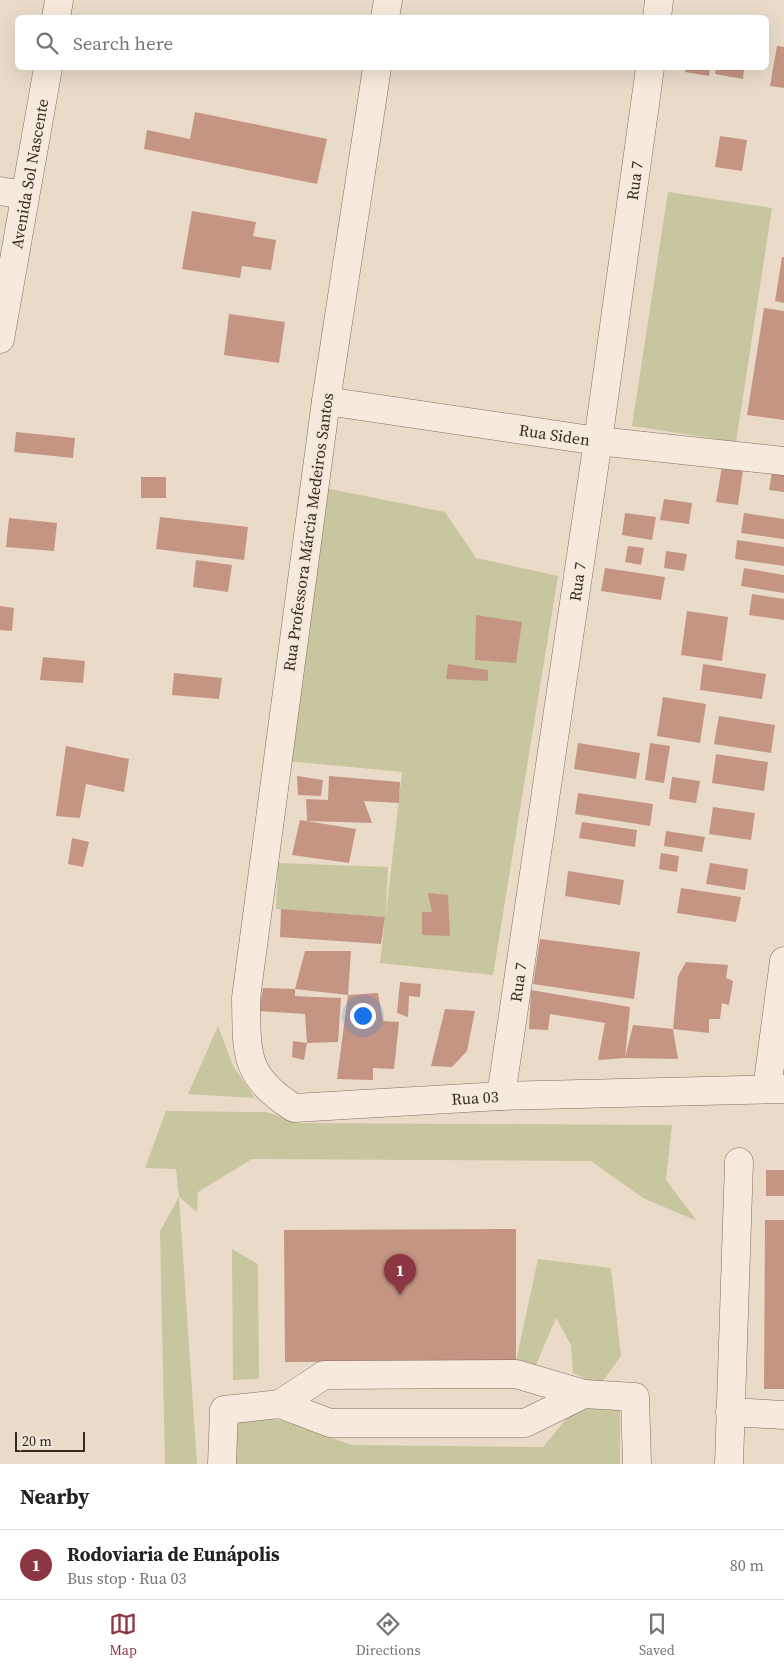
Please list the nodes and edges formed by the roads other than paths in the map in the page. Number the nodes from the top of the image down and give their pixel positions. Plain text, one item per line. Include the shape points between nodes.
1 (59, 0) edge
2 (388, 0) edge
3 (659, 0) edge
4 (56, 15) edge
5 (386, 15) edge
6 (657, 15) edge
7 (47, 70) edge
8 (377, 70) edge
9 (650, 70) edge
10 (13, 193) edge
11 (0, 338) edge
12 (326, 401) junction
13 (598, 441) junction
14 (784, 461) edge
15 (784, 961) edge
16 (246, 998) joint
17 (775, 1089) edge
18 (502, 1096) junction
19 (739, 1162) dead end
20 (584, 1394) junction
21 (280, 1404) junction
22 (730, 1412) junction
23 (784, 1415) edge
24 (222, 1464) edge
25 (637, 1464) edge
26 (729, 1464) edge

1 - 4 street
2 - 5 street
3 - 6 street
7 - 10 street, Avenida Sol Nascente
8 - 12 street, Rua Professora Márcia Medeiros Santos
9 - 13 street, Rua 7
10 - 11 street, Avenida Sol Nascente
12 - 13 street, Rua Siden
12 - 16 street, Rua Professora Márcia Medeiros Santos
13 - 14 street, Rua Siden
13 - 18 street, Rua 7
15 - 17 street
16 - 18 street, Rua 03 via 247,1043 252,1068 274,1095 294,1108
17 - 18 street, Rua 03
19 - 22 street
20 - 21 street via 525,1423 330,1423
20 - 21 street via 516,1374 324,1375
20 - 25 street via 636,1397
21 - 24 street via 224,1410
22 - 23 street
22 - 26 street

